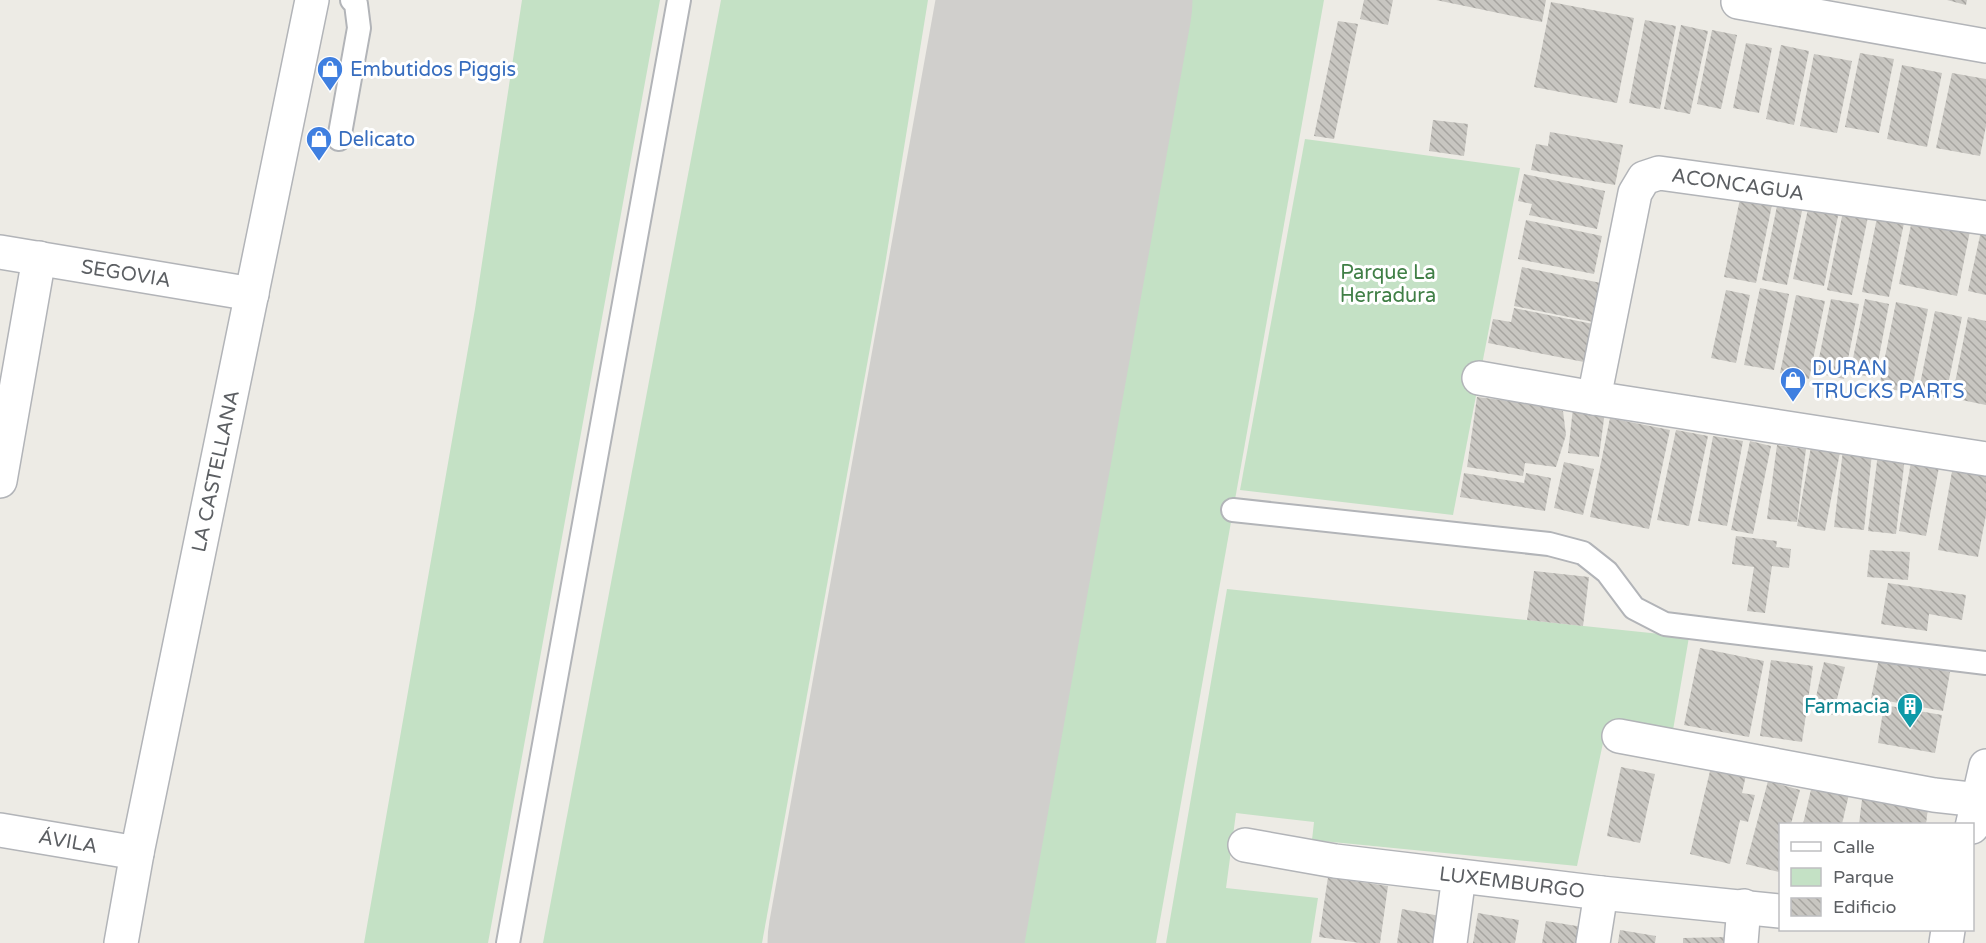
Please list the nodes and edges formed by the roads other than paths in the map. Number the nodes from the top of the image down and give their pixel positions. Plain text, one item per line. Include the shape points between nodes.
1 (312, 0) edge
2 (352, 0) edge
3 (679, 0) edge
4 (1738, 2) dead end
5 (1986, 46) edge
6 (339, 139) dead end
7 (1986, 218) edge
8 (0, 252) edge
9 (39, 258) junction
10 (252, 294) junction
11 (1479, 378) dead end
12 (1594, 398) junction
13 (1986, 459) edge
14 (0, 481) edge
15 (1233, 510) dead end
16 (1986, 663) edge
17 (1619, 736) dead end
18 (1986, 766) edge
19 (1976, 814) edge
20 (0, 830) edge
21 (1245, 845) dead end
22 (137, 853) junction
23 (1459, 876) junction
24 (1601, 893) junction
25 (1744, 906) junction
26 (1779, 911) edge
27 (121, 943) edge
28 (508, 943) edge
29 (1450, 943) edge
30 (1593, 943) edge
31 (1741, 943) edge

1 - 10 street, LA CASTELLANA
2 - 6 lane via 359,28
3 - 28 lane
4 - 5 street
7 - 12 street, ACONCAGUA via 1659,173 1644,178 1635,193
8 - 9 street, SEGOVIA
9 - 10 street, SEGOVIA
9 - 14 street
10 - 22 street, LA CASTELLANA
11 - 12 street
12 - 13 street
15 - 16 lane via 1549,544 1583,553 1606,572 1634,608 1665,624
17 - 19 street via 1934,795
18 - 19 street
20 - 22 street, ÁVILA
21 - 23 street, LUXEMBURGO
22 - 27 street, LA CASTELLANA
23 - 24 street, LUXEMBURGO
23 - 29 street
24 - 25 street, LUXEMBURGO
24 - 30 street
25 - 26 street, LUXEMBURGO
25 - 31 street

